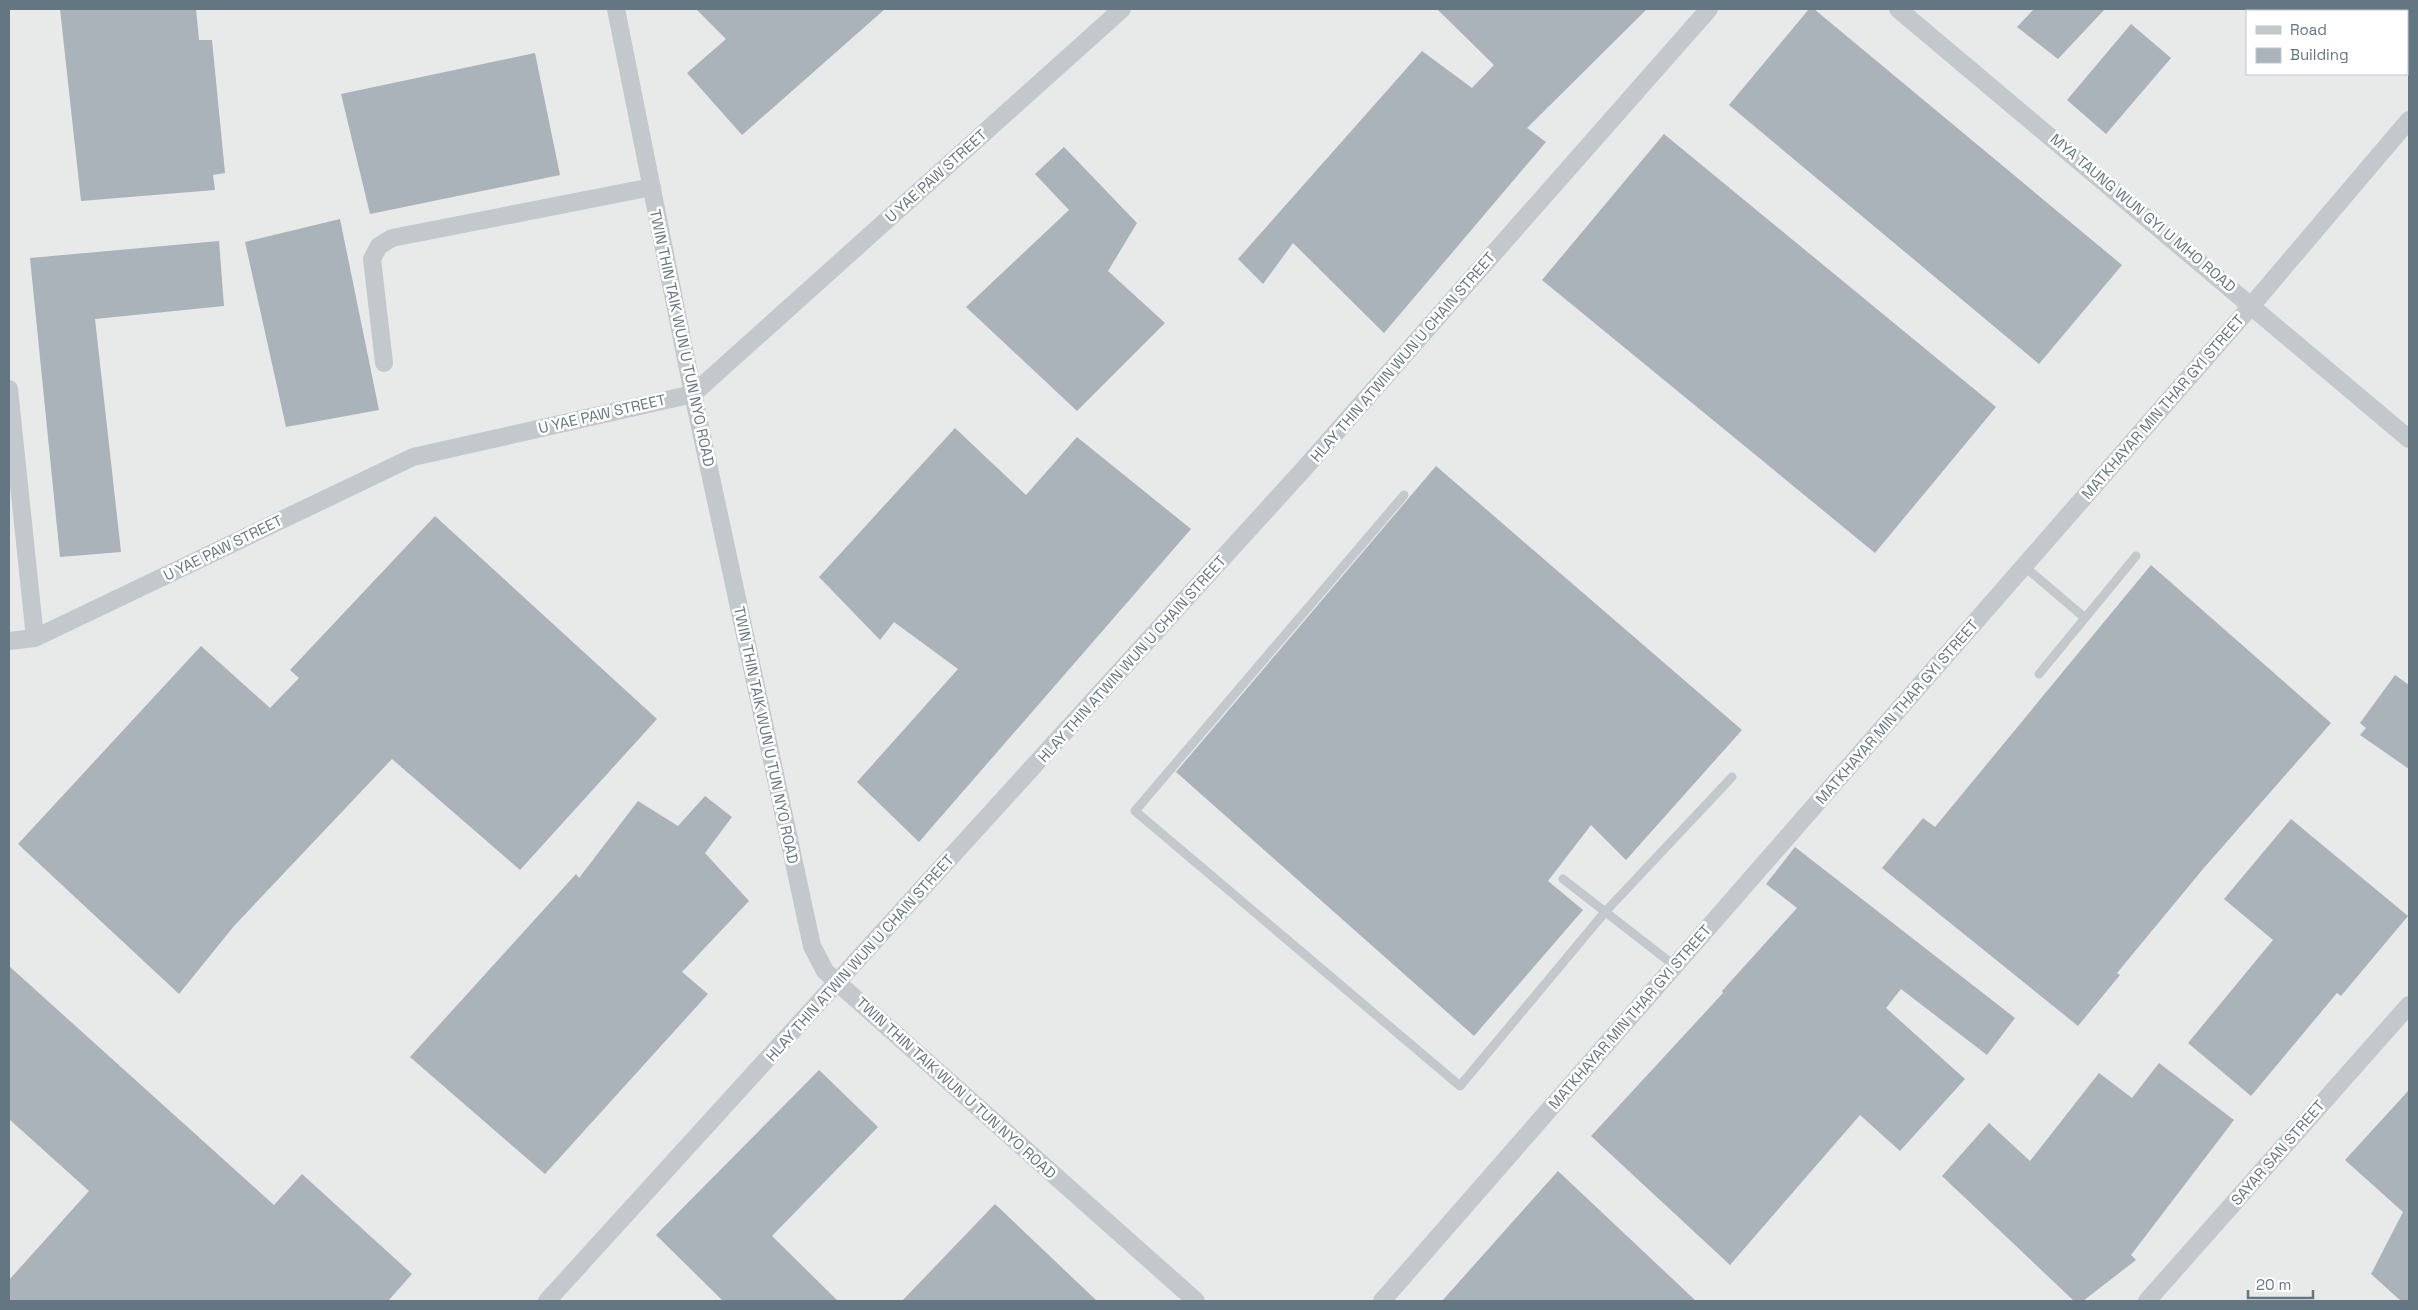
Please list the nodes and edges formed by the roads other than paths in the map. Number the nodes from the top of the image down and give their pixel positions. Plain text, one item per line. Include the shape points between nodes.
1 (616, 9) edge
2 (1122, 9) edge
3 (1709, 9) edge
4 (1898, 9) edge
5 (2409, 120) edge
6 (652, 187) junction
7 (2252, 305) junction
8 (384, 363) dead end
9 (9, 389) edge
10 (693, 394) junction
11 (2409, 439) edge
12 (1404, 495) dead end
13 (2136, 556) dead end
14 (2024, 566) junction
15 (2085, 618) junction
16 (35, 638) junction
17 (9, 641) edge
18 (2039, 674) dead end
19 (1732, 777) dead end
20 (1563, 879) dead end
21 (1605, 912) junction
22 (1675, 966) junction
23 (838, 983) junction
24 (2409, 1005) edge
25 (547, 1301) edge
26 (1196, 1301) edge
27 (1382, 1301) edge
28 (2148, 1301) edge

1 - 6 street, TWIN THIN TAIK WUN U TUN NYO ROAD
2 - 10 street, U YAE PAW STREET
3 - 23 street, HLAY THIN ATWIN WUN U CHAIN STREET via 1302,471
4 - 7 street, MYA TAUNG WUN GYI U MHO ROAD
5 - 7 street, MATKHAYAR MIN THAR GYI STREET
6 - 8 street via 392,238 379,246 372,259
6 - 10 street, TWIN THIN TAIK WUN U TUN NYO ROAD
7 - 11 street, MYA TAUNG WUN GYI U MHO ROAD
7 - 14 street, MATKHAYAR MIN THAR GYI STREET
9 - 16 street
10 - 16 street, U YAE PAW STREET via 413,457
10 - 23 street, TWIN THIN TAIK WUN U TUN NYO ROAD via 805,919 812,946 825,971
12 - 21 lane via 1135,811 1460,1086
13 - 15 lane
14 - 15 lane
14 - 22 street, MATKHAYAR MIN THAR GYI STREET
15 - 18 lane
16 - 17 street, U YAE PAW STREET
19 - 21 lane
20 - 21 lane
21 - 22 lane
22 - 27 street, MATKHAYAR MIN THAR GYI STREET
23 - 25 street, HLAY THIN ATWIN WUN U CHAIN STREET
23 - 26 street, TWIN THIN TAIK WUN U TUN NYO ROAD
24 - 28 street, SAYAR SAN STREET

